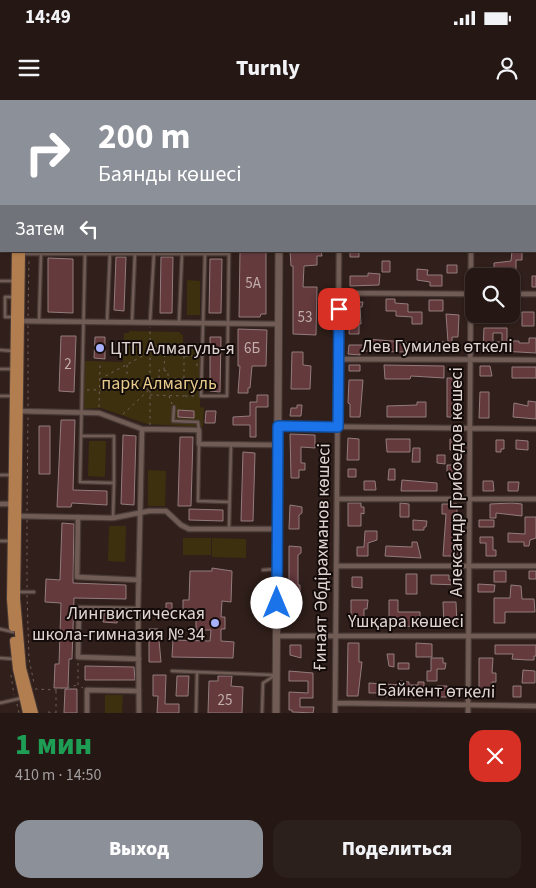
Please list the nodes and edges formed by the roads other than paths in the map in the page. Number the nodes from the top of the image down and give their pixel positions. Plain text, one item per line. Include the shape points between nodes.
1 (22, 252) edge
2 (64, 252) edge
3 (110, 252) edge
4 (135, 252) edge
5 (279, 252) edge
6 (339, 252) edge
7 (472, 252) edge
8 (85, 253) junction
9 (154, 253) junction
10 (229, 253) edge
11 (41, 254) junction
12 (182, 254) junction
13 (205, 254) junction
14 (472, 268) edge
15 (0, 281) edge
16 (15, 281) junction
17 (340, 293) junction
18 (465, 294) edge
19 (520, 294) edge
20 (536, 294) edge
21 (19, 320) junction
22 (39, 322) junction
23 (83, 323) junction
24 (107, 323) junction
25 (132, 323) junction
26 (150, 323) junction
27 (179, 323) junction
28 (471, 323) edge
29 (203, 324) junction
30 (229, 324) junction
31 (278, 324) junction
32 (0, 350) edge
33 (14, 351) junction
34 (339, 359) junction
35 (470, 360) junction
36 (536, 360) edge
37 (0, 369) edge
38 (14, 369) junction
39 (0, 396) edge
40 (13, 396) junction
41 (174, 407) road end
42 (20, 411) junction
43 (80, 412) junction
44 (278, 426) junction
45 (338, 427) junction
46 (469, 428) junction
47 (142, 430) junction
48 (199, 430) junction
49 (536, 430) edge
50 (80, 436) junction
51 (199, 444) junction
52 (231, 445) junction
53 (278, 445) junction
54 (0, 475) edge
55 (12, 475) junction
56 (114, 483) junction
57 (469, 498) junction
58 (337, 499) junction
59 (536, 499) edge
60 (230, 502) junction
61 (0, 504) edge
62 (15, 504) junction
63 (141, 514) junction
64 (15, 516) junction
65 (78, 517) junction
66 (113, 518) junction
67 (229, 529) junction
68 (277, 529) junction
69 (0, 541) edge
70 (12, 541) junction
71 (470, 565) junction
72 (336, 566) junction
73 (536, 566) edge
74 (277, 569) junction
75 (263, 570) dead end
76 (139, 580) junction
77 (17, 592) junction
78 (34, 592) dead end
79 (138, 609) junction
80 (0, 629) edge
81 (13, 632) junction
82 (469, 635) junction
83 (277, 636) junction
84 (336, 636) junction
85 (536, 636) edge
86 (0, 658) edge
87 (15, 659) junction
88 (139, 659) junction
89 (172, 671) dead end
90 (197, 672) junction
91 (276, 676) junction
92 (139, 691) junction
93 (23, 698) junction
94 (0, 703) edge
95 (335, 703) junction
96 (468, 705) junction
97 (536, 706) edge
98 (27, 713) edge
99 (34, 713) edge
100 (87, 713) edge
101 (139, 713) edge
102 (196, 713) edge
103 (262, 713) edge
104 (276, 713) edge
105 (335, 713) edge
106 (468, 713) edge

1 - 11 lane
1 - 16 main road
1 - 21 main road
2 - 8 lane
2 - 11 lane
3 - 4 lane
3 - 8 lane
3 - 24 lane
4 - 9 lane
4 - 25 lane
5 - 31 street
6 - 17 street, Ғинаят Әбдірахманов көшесі
7 - 14 street, Александр Грибоедов көшесі
8 - 23 lane
9 - 12 lane
9 - 26 lane
10 - 13 lane
10 - 30 lane
11 - 22 lane
12 - 13 lane
12 - 27 lane
13 - 29 lane
15 - 16 lane
16 - 21 main road
17 - 18 street
17 - 34 street, Ғинаят Әбдірахманов көшесі
19 - 20 street
21 - 22 street
21 - 33 main road
21 - 42 main road
22 - 23 street
23 - 24 street
23 - 43 lane
24 - 25 street
25 - 26 street
26 - 27 street
27 - 29 street
28 - 35 street, Александр Грибоедов көшесі
29 - 30 street
29 - 30 lane via 201,396 227,396
30 - 31 street
31 - 44 street
32 - 33 lane
33 - 38 main road
34 - 35 street, Лев Гумилев өткелі
34 - 45 street, Ғинаят Әбдірахманов көшесі
35 - 36 street, Лев Гумилев өткелі
35 - 46 street, Александр Грибоедов көшесі
37 - 38 lane
38 - 40 main road
39 - 40 lane
40 - 42 main road
41 - 48 lane via 173,420 198,422
42 - 43 street
42 - 55 main road
42 - 62 main road
43 - 47 street via 99,413
43 - 50 lane
44 - 45 street
44 - 53 street
45 - 46 street
45 - 58 street, Ғинаят Әбдірахманов көшесі
46 - 49 street
46 - 57 street, Александр Грибоедов көшесі
47 - 48 street
47 - 63 street
48 - 51 street
50 - 56 lane via 80,482
50 - 56 lane via 114,436
51 - 52 street
51 - 60 lane via 198,501
52 - 53 street
52 - 60 lane
53 - 68 street
54 - 55 lane
55 - 62 main road
56 - 66 lane
57 - 58 street
57 - 59 street
57 - 71 street, Александр Грибоедов көшесі
58 - 72 street, Ғинаят Әбдірахманов көшесі
60 - 67 lane
61 - 62 street
62 - 64 main road
63 - 66 street
63 - 67 street via 166,511 189,529
63 - 76 street
64 - 65 street
64 - 70 main road
64 - 77 main road
65 - 66 street
65 - 76 street via 77,577
67 - 68 street
68 - 74 street
69 - 70 lane
70 - 81 main road
71 - 72 street
71 - 73 street
71 - 82 street, Александр Грибоедов көшесі
72 - 84 street, Ғинаят Әбдірахманов көшесі
74 - 75 lane
74 - 83 street
76 - 79 street
77 - 78 lane
77 - 99 main road via 22,668
79 - 88 street
79 - 88 street via 79,608 78,657
80 - 81 lane
81 - 87 main road
82 - 84 street, Үшқара көшесі
82 - 85 street, Үшқара көшесі
82 - 96 street, Александр Грибоедов көшесі
83 - 84 street, Үшқара көшесі
83 - 91 street
84 - 95 street, Ғинаят Әбдірахманов көшесі
86 - 87 lane
87 - 93 main road
88 - 92 street
89 - 90 lane
90 - 91 lane
90 - 102 lane
91 - 103 lane via 263,683
91 - 104 street
92 - 100 street via 87,690
92 - 101 street
93 - 94 lane
93 - 98 main road
95 - 96 street, Байкент өткелі
95 - 105 street, Ғинаят Әбдірахманов көшесі
96 - 97 street, Байкент өткелі
96 - 106 street, Александр Грибоедов көшесі

